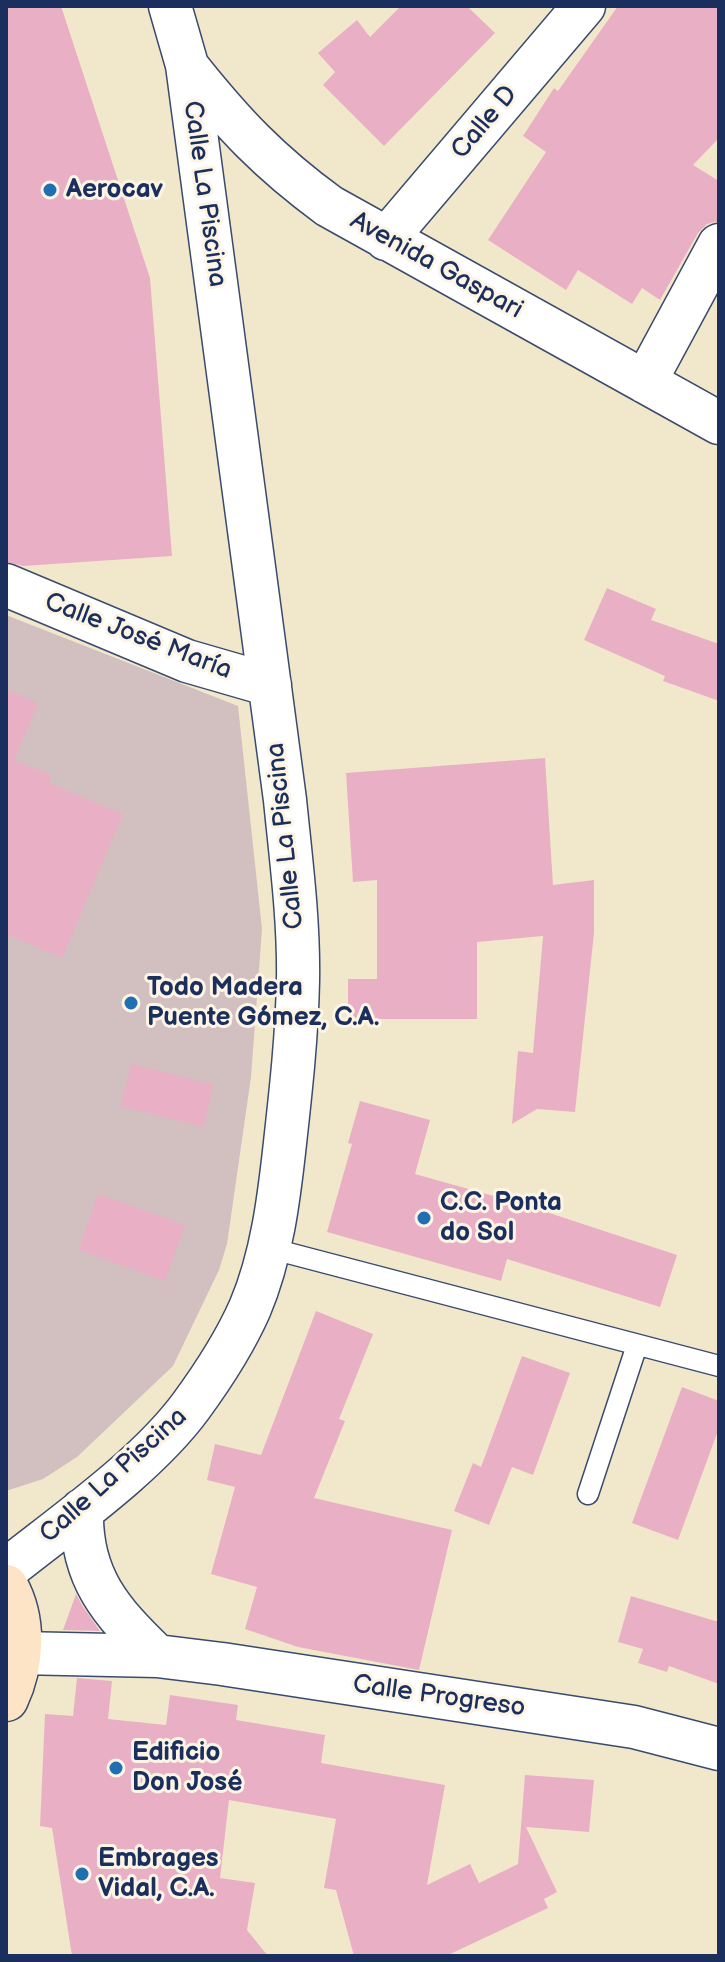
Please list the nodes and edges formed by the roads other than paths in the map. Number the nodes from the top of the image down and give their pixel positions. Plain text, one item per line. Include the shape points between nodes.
1 (170, 6) edge
2 (584, 6) edge
3 (187, 65) junction
4 (386, 239) junction
5 (719, 245) edge
6 (645, 382) junction
7 (719, 423) edge
8 (6, 585) edge
9 (270, 685) junction
10 (269, 1248) junction
11 (637, 1345) junction
12 (719, 1366) edge
13 (588, 1494) dead end
14 (82, 1510) junction
15 (6, 1570) edge
16 (6, 1587) edge
17 (157, 1656) junction
18 (11, 1688) edge
19 (719, 1749) edge

1 - 3 street, Calle La Piscina
2 - 4 street, Calle D
3 - 4 street, Avenida Gaspari via 234,126 277,167
3 - 9 street, Calle La Piscina
4 - 6 street, Avenida Gaspari
5 - 6 street
6 - 7 street, Avenida Gaspari
8 - 9 street, Calle José María via 187,661
9 - 10 street, Calle La Piscina via 296,898 298,980 280,1184
10 - 11 lane
10 - 14 street, Calle La Piscina via 250,1308 190,1408
11 - 12 lane
11 - 13 lane
14 - 15 street, Calle La Piscina
14 - 17 street via 81,1540 105,1601
16 - 18 street via 18,1622
17 - 18 street, Calle Progreso
17 - 19 street, Calle Progreso via 634,1727

